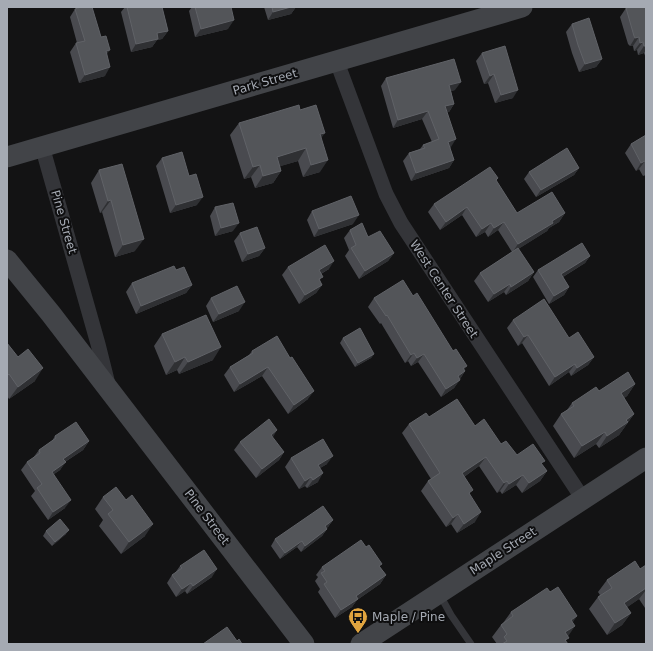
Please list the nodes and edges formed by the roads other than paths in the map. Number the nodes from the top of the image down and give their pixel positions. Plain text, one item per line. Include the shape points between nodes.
1 (522, 7) edge
2 (337, 62) junction
3 (42, 146) junction
4 (7, 157) edge
5 (7, 260) edge
6 (110, 390) junction
7 (646, 458) edge
8 (583, 499) junction
9 (439, 593) junction
10 (304, 644) edge
11 (361, 644) edge
12 (470, 644) edge

1 - 2 main road, Park Street
2 - 3 main road, Park Street
2 - 8 street, West Center Street via 386,194 401,223
3 - 4 main road, Park Street
3 - 6 street, Pine Street
5 - 6 main road, Pine Street
6 - 10 main road, Pine Street
7 - 8 main road, Maple Street
8 - 9 main road, Maple Street
9 - 11 main road, Maple Street
9 - 12 lane

